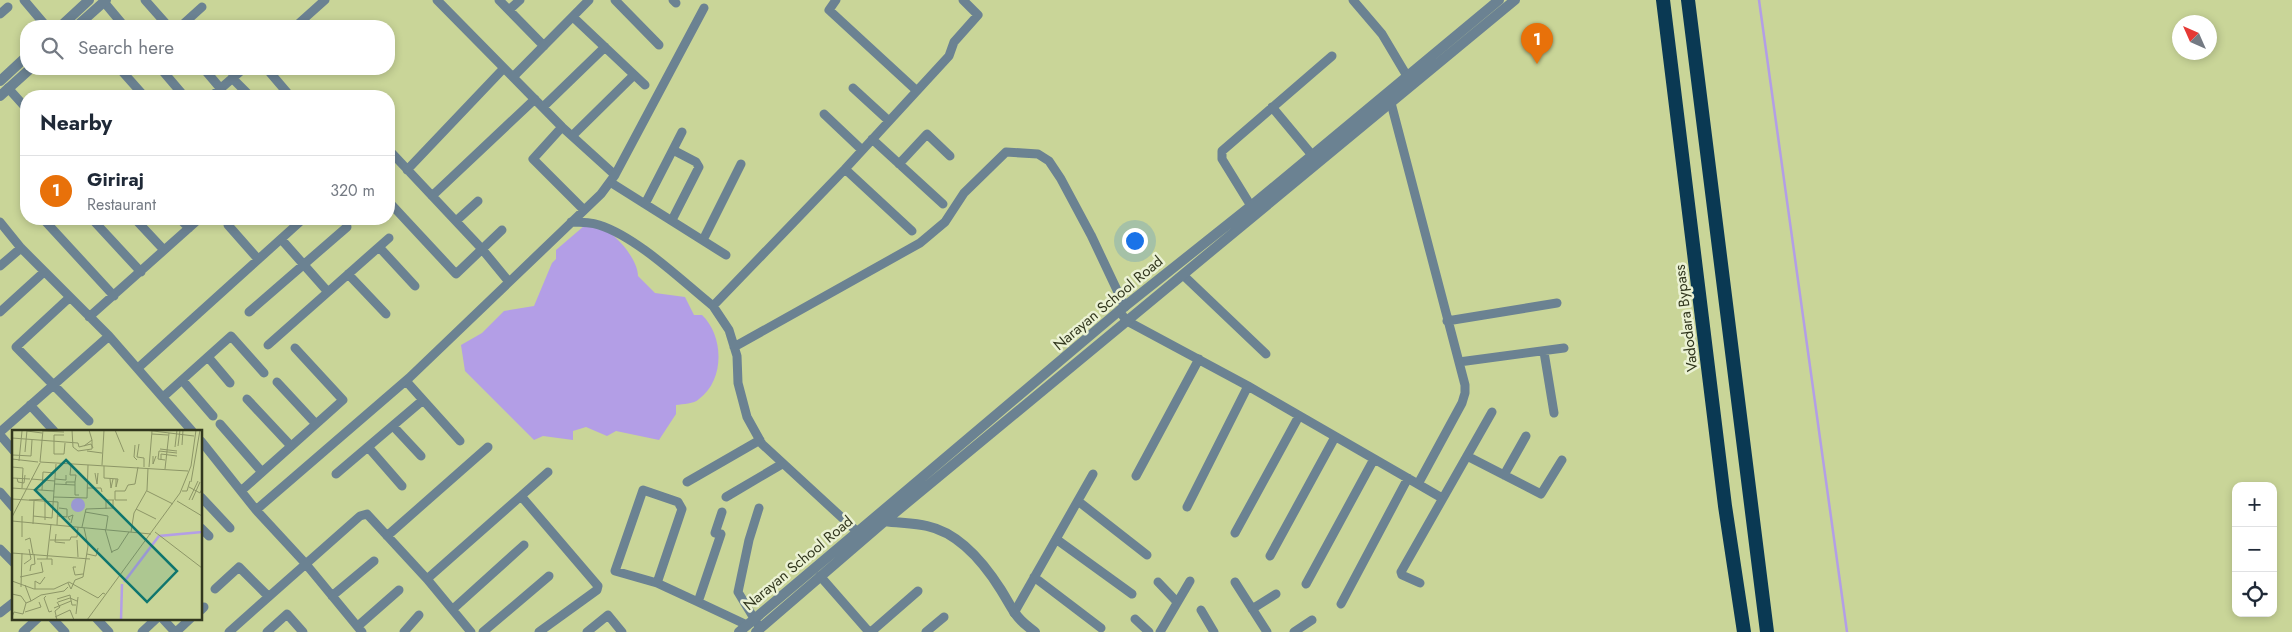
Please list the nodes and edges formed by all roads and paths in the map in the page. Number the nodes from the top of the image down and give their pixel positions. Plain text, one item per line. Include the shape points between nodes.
1 (24, 0) edge
2 (89, 0) edge
3 (146, 0) edge
4 (325, 0) edge
5 (437, 0) edge
6 (499, 0) edge
7 (520, 0) edge
8 (589, 0) edge
9 (615, 0) edge
10 (836, 0) edge
11 (963, 0) edge
12 (1353, 0) edge
13 (1499, 0) edge
14 (1515, 0) edge
15 (1664, 0) edge
16 (1688, 0) edge
17 (105, 1) edge
18 (8, 7) dead end
19 (202, 7) dead end
20 (704, 8) dead end
21 (509, 10) junction
22 (0, 14) edge
23 (573, 17) junction
24 (41, 20) edge
25 (67, 20) edge
26 (85, 20) edge
27 (119, 20) edge
28 (163, 20) edge
29 (188, 20) edge
30 (303, 20) edge
31 (659, 45) dead end
32 (544, 46) junction
33 (605, 47) junction
34 (1332, 56) dead end
35 (20, 62) edge
36 (504, 68) junction
37 (23, 75) edge
38 (125, 75) edge
39 (165, 75) edge
40 (209, 75) edge
41 (236, 75) edge
42 (272, 75) edge
43 (633, 76) junction
44 (1408, 76) junction
45 (232, 78) junction
46 (513, 78) junction
47 (0, 80) edge
48 (645, 86) dead end
49 (8, 88) junction
50 (221, 88) junction
51 (853, 88) dead end
52 (139, 90) edge
53 (179, 90) edge
54 (219, 90) edge
55 (244, 90) edge
56 (285, 90) edge
57 (917, 91) junction
58 (0, 96) edge
59 (535, 99) junction
60 (20, 101) edge
61 (1391, 103) junction
62 (543, 107) junction
63 (1272, 107) junction
64 (824, 114) dead end
65 (889, 121) junction
66 (562, 127) junction
67 (682, 132) dead end
68 (572, 135) junction
69 (872, 139) junction
70 (673, 150) junction
71 (862, 150) junction
72 (1312, 155) junction
73 (950, 156) dead end
74 (395, 157) edge
75 (742, 164) dead end
76 (899, 164) junction
77 (845, 169) junction
78 (407, 170) junction
79 (613, 178) junction
80 (432, 196) junction
81 (478, 201) dead end
82 (645, 204) junction
83 (944, 204) dead end
84 (1251, 206) junction
85 (395, 208) edge
86 (584, 210) junction
87 (672, 220) junction
88 (456, 221) junction
89 (0, 222) edge
90 (572, 222) junction
91 (49, 225) edge
92 (98, 225) edge
93 (141, 225) edge
94 (186, 225) edge
95 (192, 225) edge
96 (228, 225) edge
97 (296, 225) edge
98 (347, 227) dead end
99 (189, 228) junction
100 (502, 230) dead end
101 (912, 231) dead end
102 (389, 238) dead end
103 (281, 239) junction
104 (702, 240) junction
105 (379, 247) junction
106 (21, 248) junction
107 (482, 249) junction
108 (164, 250) junction
109 (726, 255) dead end
110 (258, 259) junction
111 (304, 265) junction
112 (0, 266) edge
113 (44, 272) junction
114 (141, 272) junction
115 (348, 274) junction
116 (1183, 275) junction
117 (509, 282) junction
118 (415, 286) dead end
119 (328, 292) junction
120 (114, 296) junction
121 (69, 298) junction
122 (1557, 303) dead end
123 (713, 306) junction
124 (1122, 309) junction
125 (0, 312) edge
126 (249, 312) dead end
127 (386, 314) dead end
128 (89, 317) junction
129 (1127, 321) junction
130 (1447, 321) junction
131 (109, 336) junction
132 (268, 345) dead end
133 (734, 347) junction
134 (295, 348) dead end
135 (1564, 348) dead end
136 (1544, 352) junction
137 (1266, 354) dead end
138 (208, 357) junction
139 (1199, 359) junction
140 (1459, 362) junction
141 (138, 368) junction
142 (264, 373) dead end
143 (182, 380) junction
144 (406, 380) junction
145 (277, 382) dead end
146 (230, 383) dead end
147 (53, 385) junction
148 (1248, 386) junction
149 (163, 397) junction
150 (247, 399) dead end
151 (423, 400) junction
152 (30, 405) junction
153 (1492, 412) dead end
154 (1554, 413) dead end
155 (213, 416) dead end
156 (1299, 416) junction
157 (89, 421) dead end
158 (220, 424) dead end
159 (316, 424) junction
160 (393, 426) junction
161 (53, 430) edge
162 (191, 430) edge
163 (0, 433) edge
164 (1526, 436) dead end
165 (1335, 437) junction
166 (760, 440) junction
167 (460, 441) dead end
168 (202, 443) edge
169 (290, 446) junction
170 (368, 447) junction
171 (488, 447) dead end
172 (12, 448) edge
173 (420, 456) dead end
174 (1466, 456) junction
175 (1374, 459) junction
176 (1562, 460) dead end
177 (782, 464) junction
178 (262, 472) junction
179 (548, 472) dead end
180 (336, 474) dead end
181 (1093, 474) dead end
182 (1504, 475) junction
183 (1136, 476) dead end
184 (1408, 478) junction
185 (687, 482) dead end
186 (1418, 484) junction
187 (402, 486) dead end
188 (241, 491) junction
189 (0, 492) edge
190 (521, 496) junction
191 (726, 497) dead end
192 (202, 498) edge
193 (1442, 498) junction
194 (1078, 502) junction
195 (12, 506) edge
196 (759, 508) dead end
197 (1187, 508) dead end
198 (256, 510) junction
199 (722, 512) dead end
200 (885, 521) junction
201 (230, 528) dead end
202 (202, 529) edge
203 (1235, 533) dead end
204 (861, 535) junction
205 (209, 536) dead end
206 (388, 536) junction
207 (1056, 539) junction
208 (524, 545) dead end
209 (0, 549) edge
210 (1148, 555) dead end
211 (1270, 556) dead end
212 (12, 561) edge
213 (374, 561) dead end
214 (305, 563) junction
215 (549, 576) dead end
216 (820, 576) junction
217 (1034, 577) junction
218 (427, 578) junction
219 (1190, 581) dead end
220 (1158, 582) dead end
221 (1235, 582) dead end
222 (657, 583) junction
223 (1420, 583) dead end
224 (1306, 584) dead end
225 (215, 589) dead end
226 (399, 590) dead end
227 (918, 591) dead end
228 (1132, 594) dead end
229 (1276, 594) dead end
230 (268, 596) junction
231 (332, 596) junction
232 (698, 602) junction
233 (1177, 602) junction
234 (12, 604) edge
235 (1341, 604) dead end
236 (453, 609) junction
237 (1252, 609) junction
238 (1201, 610) dead end
239 (0, 613) edge
240 (1014, 613) junction
241 (419, 616) dead end
242 (944, 617) dead end
243 (1135, 619) dead end
244 (36, 620) edge
245 (54, 620) edge
246 (98, 620) edge
247 (155, 620) edge
248 (164, 620) edge
249 (189, 620) edge
250 (1312, 620) dead end
251 (747, 626) edge
252 (1101, 628) dead end
253 (145, 629) edge
254 (360, 629) edge
255 (758, 630) edge
256 (23, 632) edge
257 (65, 632) edge
258 (109, 632) edge
259 (175, 632) edge
260 (229, 632) edge
261 (267, 632) edge
262 (303, 632) edge
263 (404, 632) edge
264 (471, 632) edge
265 (483, 632) edge
266 (540, 632) edge
267 (587, 632) edge
268 (622, 632) edge
269 (870, 632) edge
270 (926, 632) edge
271 (1035, 632) edge
272 (1149, 632) edge
273 (1160, 632) edge
274 (1214, 632) edge
275 (1267, 632) edge
276 (1294, 632) edge
277 (1744, 632) edge
278 (1767, 632) edge

1 - 24 street
2 - 25 street
3 - 28 street
4 - 30 street
5 - 36 street
6 - 21 street
7 - 21 street
8 - 23 street
9 - 31 street
10 - 57 street via 829,10
11 - 57 street via 978,15 954,42 949,56
12 - 44 street via 1382,34
13 - 44 street, Narayan School Road
14 - 61 street
15 - 277 highway, Vadodara Bypass via 1725,506
16 - 278 highway
17 - 26 street
17 - 27 street
18 - 22 street
19 - 29 street
20 - 79 street
21 - 32 street
23 - 32 street
23 - 33 street
32 - 46 street
33 - 43 street
33 - 62 street
34 - 63 street
35 - 47 street
36 - 46 street
36 - 78 street
37 - 49 street
38 - 52 street
39 - 53 street
40 - 50 street
41 - 45 street
42 - 56 street
43 - 48 street
43 - 68 street
44 - 72 street, Narayan School Road
45 - 50 street
45 - 55 street
46 - 59 street
49 - 58 street
49 - 60 street
50 - 54 street
51 - 65 street
57 - 65 street
59 - 62 street
59 - 80 street
61 - 116 street
61 - 130 street
62 - 66 street
63 - 72 street
63 - 84 street via 1221,154
64 - 71 street
65 - 69 street
66 - 68 street
66 - 86 street via 533,159
67 - 70 street
68 - 79 street
69 - 71 street
69 - 76 street
70 - 82 street
70 - 87 street via 696,162 699,167
71 - 77 street
72 - 84 street, Narayan School Road
73 - 76 street via 927,134
74 - 78 street
75 - 104 street
76 - 83 street
77 - 101 street
77 - 123 street
78 - 80 street
79 - 82 street
79 - 86 street
80 - 88 street
81 - 88 street
82 - 87 street
84 - 124 street, Narayan School Road
85 - 107 street via 456,274
86 - 90 street
87 - 104 street
88 - 107 street
89 - 106 street
90 - 117 street
90 - 123 street via 598,224 631,242
91 - 120 street
92 - 114 street
93 - 108 street
94 - 99 street
95 - 99 street
96 - 110 street
97 - 103 street
98 - 111 street
99 - 108 street
100 - 107 street
102 - 105 street
103 - 110 street
103 - 111 street
104 - 109 street
105 - 115 street
105 - 118 street
106 - 112 street
106 - 113 street
107 - 117 street
108 - 114 street
110 - 141 street
111 - 119 street
111 - 126 street
113 - 121 street
113 - 125 street
114 - 120 street
115 - 119 street
115 - 127 street
116 - 129 street
116 - 137 street
117 - 144 street
119 - 132 street
120 - 128 street
121 - 128 street
121 - 147 street via 16,347
122 - 130 street
123 - 133 street
124 - 129 street
124 - 133 street via 1087,227 1049,161 1038,154 1006,152 964,193 945,222 920,243
124 - 204 street, Narayan School Road
128 - 131 street
129 - 139 street
129 - 200 street
130 - 140 street
131 - 141 street
131 - 147 street
133 - 166 street via 738,383 747,417
134 - 159 street via 343,400
135 - 136 street
136 - 140 street
136 - 154 street
138 - 142 street via 231,336
138 - 143 street
138 - 146 street
139 - 148 street
139 - 183 street
140 - 186 street via 1466,393
141 - 149 street
143 - 149 street
143 - 155 street
144 - 151 street
144 - 198 street
145 - 159 street
147 - 152 street
147 - 157 street
148 - 156 street
148 - 197 street
149 - 162 street
150 - 169 street
151 - 160 street
151 - 167 street
152 - 161 street
152 - 163 street
153 - 174 street
156 - 165 street
156 - 203 street
158 - 178 street
159 - 169 street
160 - 170 street
160 - 173 street
163 - 172 street
164 - 182 street
165 - 175 street
165 - 211 street
166 - 177 street
166 - 185 street
168 - 188 street
169 - 178 street
170 - 180 street
170 - 187 street
171 - 206 street
174 - 182 street
174 - 193 street
175 - 184 street
175 - 224 street
176 - 182 street via 1541,494
177 - 191 street
177 - 204 street
178 - 188 street
179 - 190 street
181 - 194 street
184 - 186 street
184 - 235 street
186 - 193 street
188 - 198 street
189 - 195 street
190 - 218 street
190 - 266 street via 598,586 597,590
192 - 201 street
193 - 223 street via 1401,572
194 - 207 street
194 - 210 street
196 - 251 street via 738,592
198 - 214 street
199 - 232 street via 715,533 721,534
200 - 204 street
200 - 240 street via 927,526 957,539 978,558
202 - 205 street
204 - 216 street
204 - 251 street, Narayan School Road
206 - 214 street via 367,514 360,516
206 - 218 street
207 - 217 street
207 - 228 street
208 - 236 street
209 - 212 street
213 - 231 street
214 - 230 street
214 - 231 street
215 - 265 street
216 - 255 street
216 - 269 street
217 - 240 street
217 - 252 street
218 - 236 street
219 - 233 street
220 - 233 street
221 - 237 street
222 - 222 street via 682,509 678,502 643,490 615,571
222 - 232 street
225 - 230 street via 238,567
226 - 254 street
227 - 269 street
229 - 237 street
230 - 260 street
231 - 254 street
232 - 251 street
233 - 273 street
234 - 239 street
236 - 264 street
237 - 275 street
238 - 274 street
240 - 271 street
241 - 263 street
242 - 270 street
243 - 272 street
244 - 256 street
245 - 257 street
246 - 258 street
247 - 253 street
248 - 259 street
249 - 259 street
250 - 276 street
251 - 255 street
261 - 262 street via 287,614
267 - 268 street via 608,615

